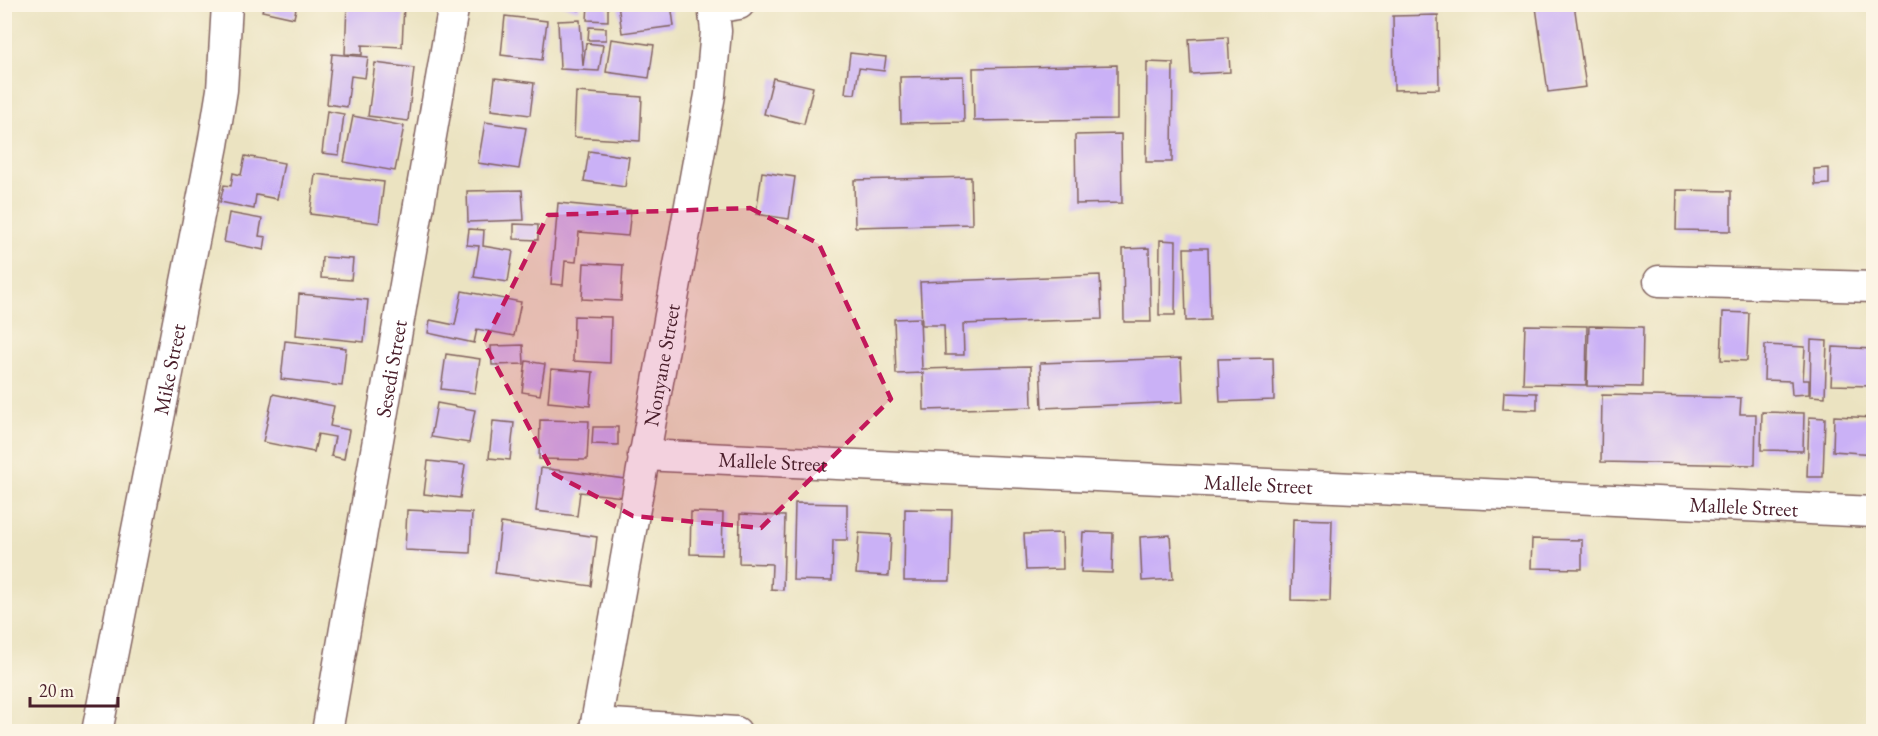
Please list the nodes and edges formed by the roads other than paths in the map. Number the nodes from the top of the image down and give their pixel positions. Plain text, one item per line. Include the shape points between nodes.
1 (227, 4) edge
2 (454, 4) edge
3 (722, 6) edge
4 (1659, 281) dead end
5 (1874, 287) edge
6 (643, 455) junction
7 (1874, 512) edge
8 (591, 727) edge
9 (691, 730) edge
10 (97, 732) edge
11 (327, 732) edge
12 (735, 732) edge

1 - 10 street, Mike Street via 222,90 213,144
2 - 11 street, Sesedi Street
3 - 6 street, Nonyane Street via 710,95
4 - 5 street
6 - 7 street, Mallele Street
6 - 8 street, Nonyane Street
8 - 9 street
9 - 12 street

